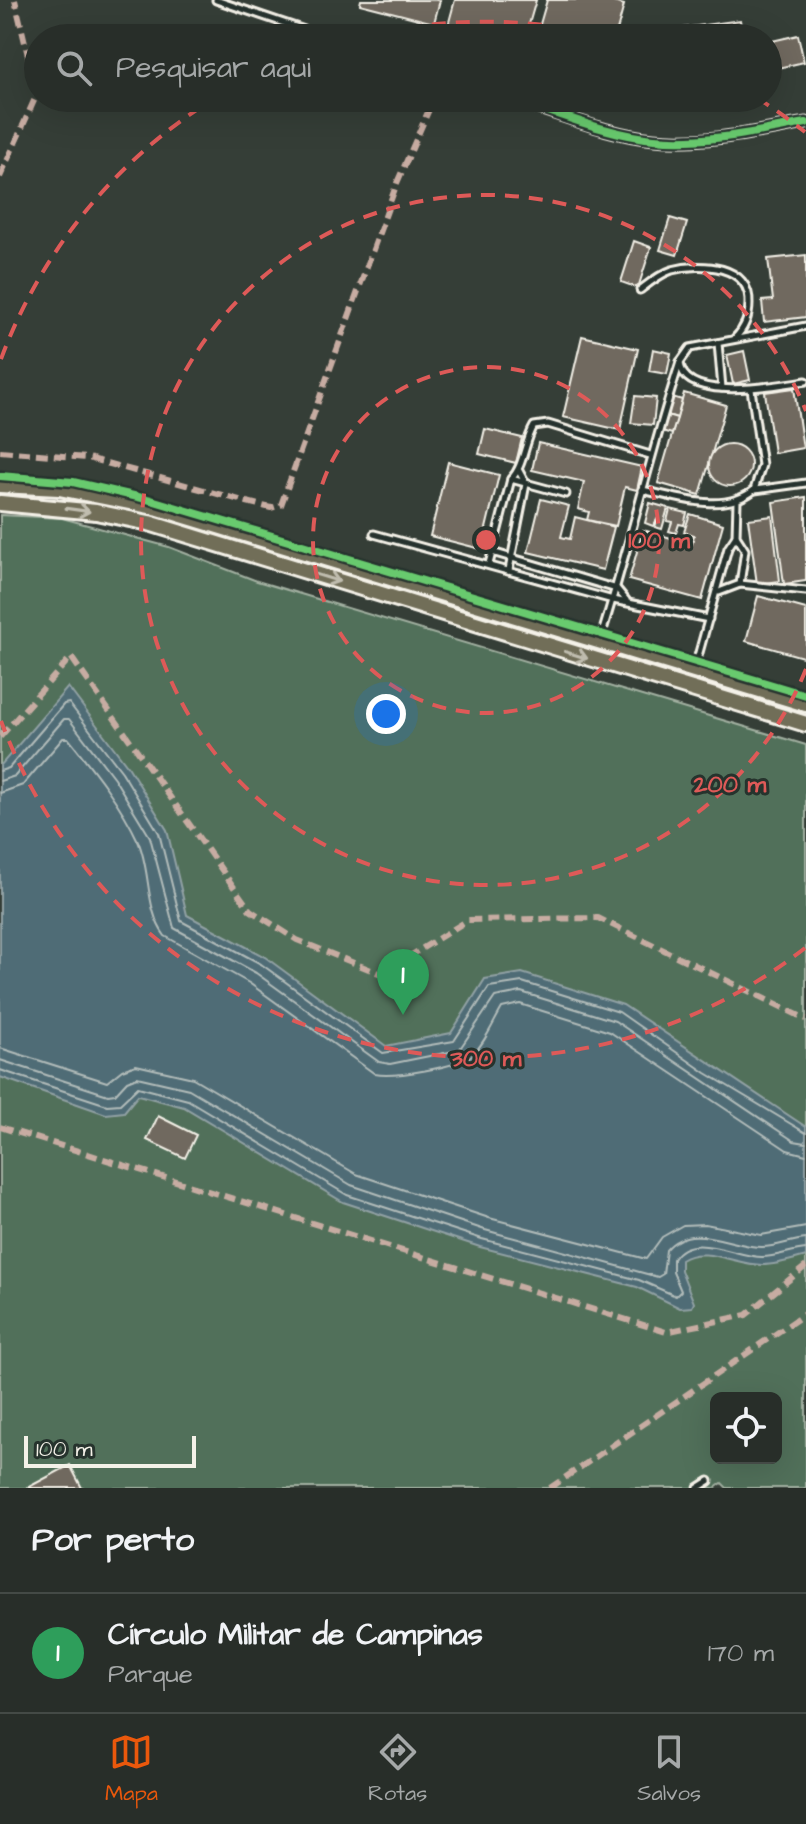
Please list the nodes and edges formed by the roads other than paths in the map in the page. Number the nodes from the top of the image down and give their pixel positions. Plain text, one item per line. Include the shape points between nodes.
1 (216, 0) edge
2 (287, 24) edge
3 (550, 112) edge
4 (806, 123) edge
5 (640, 290) dead end
6 (806, 326) edge
7 (731, 341) junction
8 (718, 343) junction
9 (680, 362) junction
10 (806, 381) edge
11 (722, 388) junction
12 (751, 389) junction
13 (650, 455) junction
14 (519, 471) junction
15 (511, 479) junction
16 (806, 483) edge
17 (526, 484) junction
18 (0, 485) edge
19 (642, 490) junction
20 (754, 490) junction
21 (566, 494) dead end
22 (737, 500) junction
23 (0, 503) edge
24 (374, 534) dead end
25 (736, 536) junction
26 (492, 552) junction
27 (511, 556) junction
28 (489, 564) junction
29 (509, 570) junction
30 (740, 584) junction
31 (617, 589) junction
32 (806, 591) edge
33 (718, 592) junction
34 (613, 600) junction
35 (626, 600) junction
36 (709, 619) junction
37 (600, 640) junction
38 (695, 668) junction
39 (806, 704) edge
40 (806, 724) edge
41 (709, 1481) dead end
42 (698, 1488) edge

1 - 2 lane
3 - 4 street via 653,139 685,141
5 - 7 lane via 672,270 705,267 734,273 744,281 750,302 745,325
6 - 7 lane
7 - 8 lane
8 - 9 lane via 690,348
8 - 11 lane
9 - 11 lane via 682,374 691,382
9 - 13 lane
10 - 12 lane
11 - 12 lane
12 - 20 lane via 762,465
13 - 14 lane via 543,424 534,426
13 - 19 lane
14 - 15 lane
14 - 17 lane
15 - 17 lane
15 - 26 lane
16 - 20 lane
17 - 21 lane
17 - 27 lane
18 - 37 main road via 59,488 159,508
19 - 22 lane via 702,502
19 - 31 lane
20 - 22 lane
22 - 25 lane
23 -> 40 main road via 149,523
24 - 28 lane
25 - 30 lane via 745,550
25 - 33 lane
26 - 27 lane
26 - 28 lane
27 - 29 lane
27 - 31 lane
28 - 29 lane
29 - 34 lane
30 - 32 lane
30 - 33 lane
31 - 34 lane
31 - 35 lane
33 - 36 lane
34 - 35 lane
34 - 37 lane
35 - 36 lane
36 - 38 lane
37 - 38 main road
38 - 39 main road
41 - 42 lane

